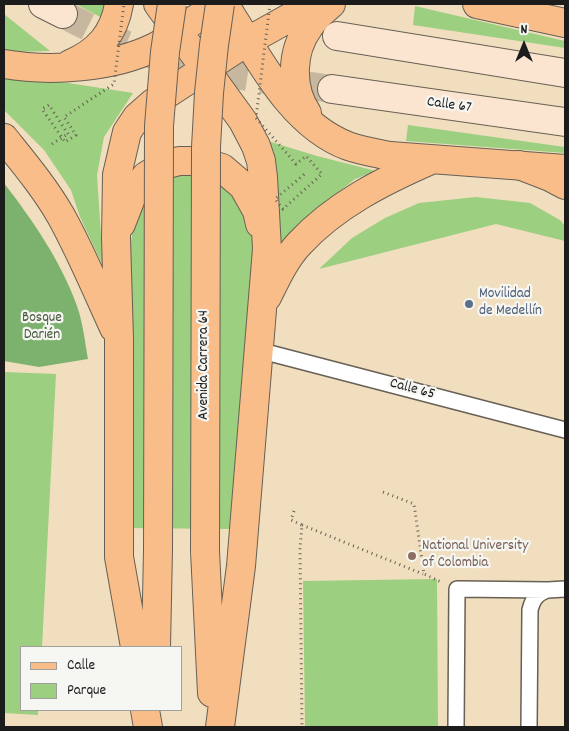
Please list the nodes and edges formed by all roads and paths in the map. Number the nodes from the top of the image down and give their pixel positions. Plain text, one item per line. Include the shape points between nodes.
1 (119, 4) edge
2 (124, 4) edge
3 (158, 4) edge
4 (172, 4) edge
5 (221, 4) edge
6 (270, 4) edge
7 (314, 4) edge
8 (331, 4) edge
9 (477, 4) edge
10 (565, 23) edge
11 (178, 31) junction
12 (338, 36) dead end
13 (248, 41) junction
14 (4, 64) edge
15 (62, 67) junction
16 (205, 69) junction
17 (565, 73) edge
18 (332, 89) tunnel mouth
19 (565, 122) edge
20 (319, 131) junction
21 (4, 138) edge
22 (52, 144) dead end
23 (435, 159) junction
24 (520, 165) junction
25 (565, 169) edge
26 (307, 172) dead end
27 (565, 185) edge
28 (116, 238) junction
29 (267, 249) junction
30 (262, 305) junction
31 (119, 339) junction
32 (258, 350) junction
33 (565, 430) edge
34 (384, 492) dead end
35 (294, 511) dead end
36 (302, 525) junction
37 (424, 574) junction
38 (457, 589) junction
39 (565, 589) edge
40 (548, 590) junction
41 (135, 646) edge
42 (156, 646) edge
43 (145, 711) edge
44 (154, 711) edge
45 (148, 727) edge
46 (154, 727) edge
47 (214, 727) edge
48 (220, 727) edge
49 (302, 727) edge
50 (456, 727) edge
51 (528, 727) edge

1 - 15 main road via 107,38 82,59
2 - 22 path, bridge via 114,84 64,118 76,135 65,142 42,109 49,105 68,134
3 - 11 main road
4 - 42 main road, bridge via 159,126
5 - 11 main road
5 - 13 main road
5 - 47 main road, Avenida Carrera 64, bridge via 210,83 206,147 205,551
6 - 26 path, bridge via 256,118 296,164 306,156 322,174 283,209 275,200
7 - 13 main road
8 - 20 main road via 308,27 299,46 295,67 296,88 304,109
9 - 10 main road
11 - 15 main road via 133,56
11 - 16 main road
12 - 17 main road
13 - 16 main road
13 - 20 main road via 276,86 303,118
14 - 15 main road
16 - 28 main road via 153,103 127,132 117,176
16 - 29 main road via 243,121 256,146 263,177
18 - 19 main road, Calle 67
20 - 23 main road via 366,152
21 - 31 main road via 38,181 60,216
23 - 24 main road
23 - 30 main road via 370,189 317,227 288,259
24 - 25 main road
24 - 27 main road
28 - 29 main road via 133,193 146,176 179,160 199,161 222,168 243,186 257,212
28 - 31 main road
29 - 30 main road
30 - 32 main road
31 - 41 main road via 120,557
32 - 33 lane, Calle 65
32 - 48 main road via 241,566
34 - 37 path via 414,504
35 - 36 path via 291,520
36 - 37 path
36 - 49 path
37 - 38 path
38 - 40 lane
38 - 50 lane
39 - 40 lane
40 - 51 lane via 532,600 530,610
43 - 45 main road
44 - 46 main road

